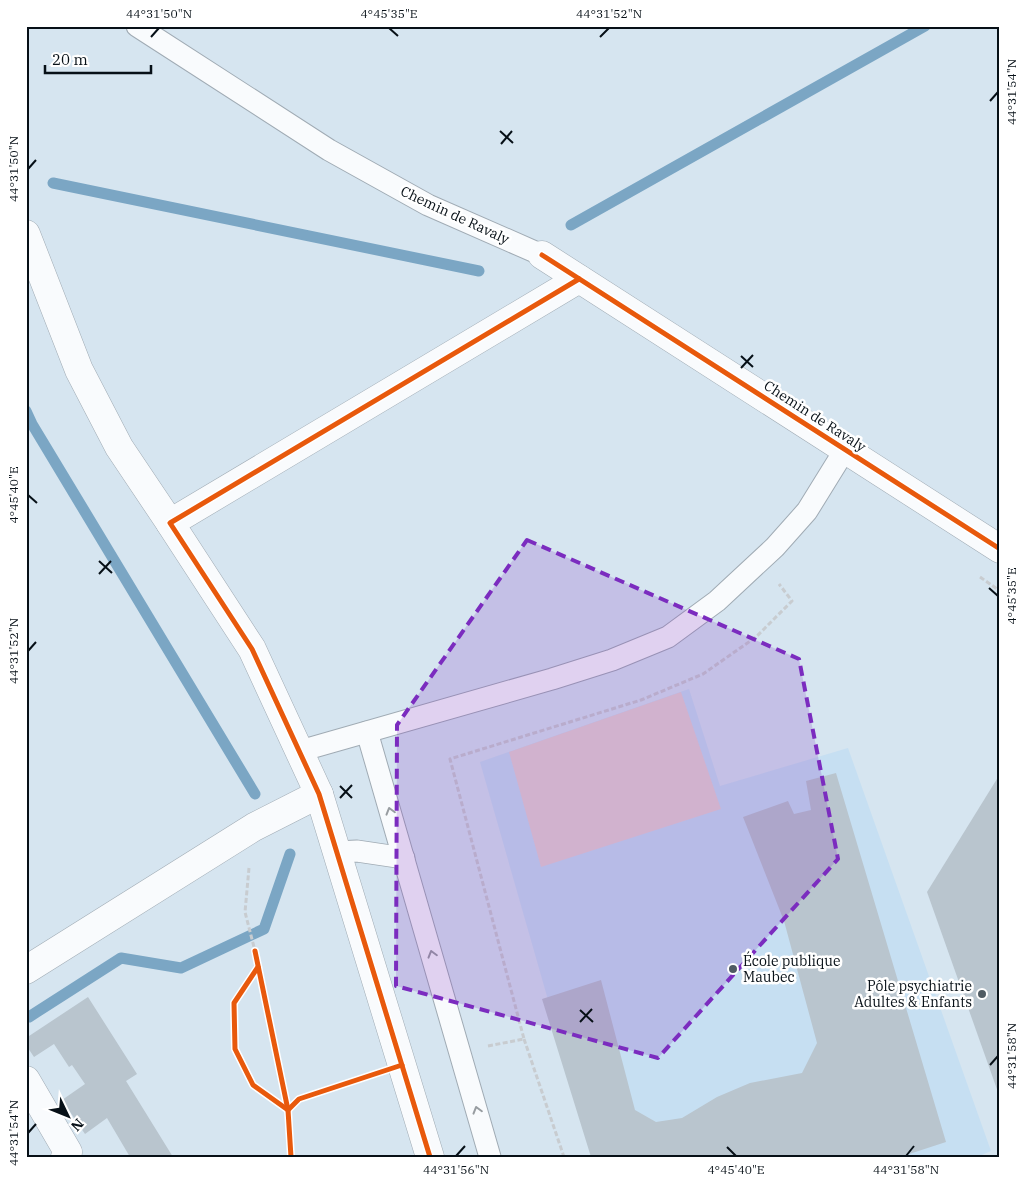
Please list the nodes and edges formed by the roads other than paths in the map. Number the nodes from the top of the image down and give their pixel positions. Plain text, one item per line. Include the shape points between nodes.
1 (137, 26) edge
2 (26, 234) edge
3 (542, 255) joint
4 (579, 279) junction
5 (846, 448) junction
6 (170, 523) junction
7 (1000, 549) edge
8 (367, 732) junction
9 (300, 750) junction
10 (319, 794) junction
11 (336, 852) junction
12 (404, 858) junction
13 (26, 970) edge
14 (26, 1080) edge
15 (68, 1155) edge
16 (430, 1157) edge
17 (490, 1157) edge

1 - 3 lane, Chemin de Ravaly via 329,150 428,205
2 - 6 street via 79,370 120,447
3 - 4 street, Chemin de Ravaly
4 - 5 street, Chemin de Ravaly
4 - 6 street
5 - 7 street, Chemin de Ravaly
5 - 8 lane via 807,511 775,546 717,601 668,637 603,663
6 - 9 street via 252,648
8 - 9 lane
12 -> 8 lane
9 - 10 street
10 - 11 street
10 - 13 street via 254,827
11 - 12 lane via 357,851
11 - 16 street
17 -> 12 lane
14 - 15 street

